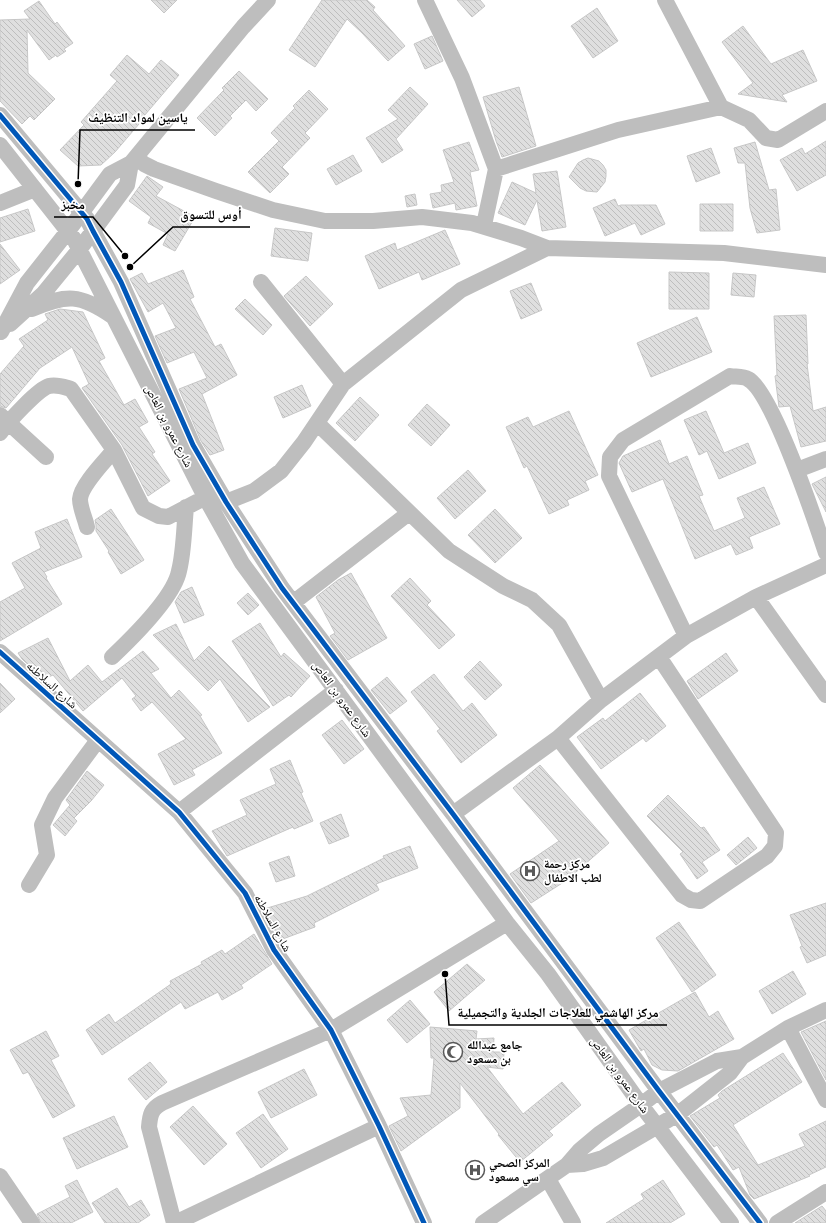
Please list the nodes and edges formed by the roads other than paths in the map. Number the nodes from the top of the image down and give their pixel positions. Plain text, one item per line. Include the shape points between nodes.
1 (268, 0) edge
2 (425, 0) edge
3 (665, 0) edge
4 (721, 107) junction
5 (826, 111) edge
6 (0, 115) edge
7 (0, 146) edge
8 (134, 160) junction
9 (496, 169) junction
10 (35, 189) junction
11 (0, 203) edge
12 (82, 212) junction
13 (484, 225) junction
14 (68, 231) junction
15 (93, 231) junction
16 (547, 248) junction
17 (80, 250) junction
18 (826, 265) edge
19 (261, 282) dead end
20 (20, 315) junction
21 (113, 317) junction
22 (0, 333) edge
23 (343, 384) junction
24 (3, 423) edge
25 (317, 423) junction
26 (114, 450) junction
27 (46, 457) dead end
28 (826, 459) edge
29 (797, 470) junction
30 (206, 497) junction
31 (226, 502) junction
32 (186, 508) junction
33 (409, 513) junction
34 (87, 527) dead end
35 (826, 554) edge
36 (826, 565) edge
37 (756, 597) junction
38 (294, 602) junction
39 (686, 636) junction
40 (0, 652) edge
41 (659, 656) junction
42 (112, 657) dead end
43 (336, 690) junction
44 (826, 695) edge
45 (602, 700) junction
46 (558, 738) junction
47 (98, 740) junction
48 (179, 812) junction
49 (453, 814) junction
50 (29, 885) dead end
51 (507, 923) junction
52 (826, 1010) edge
53 (788, 1028) junction
54 (330, 1030) junction
55 (742, 1057) junction
56 (659, 1091) junction
57 (826, 1100) edge
58 (641, 1105) junction
59 (678, 1114) junction
60 (379, 1126) junction
61 (657, 1126) junction
62 (567, 1165) junction
63 (0, 1176) edge
64 (548, 1179) junction
65 (826, 1192) edge
66 (32, 1223) edge
67 (175, 1223) edge
68 (424, 1223) edge
69 (483, 1223) edge
70 (573, 1223) edge
71 (731, 1223) edge
72 (760, 1223) edge
73 (778, 1223) edge

1 - 8 street
2 - 9 street via 462,78
3 - 4 street
4 - 5 street via 749,120 766,138 778,140
4 - 9 street via 618,130
6 - 12 street
7 - 10 street, شارع عمرو بن العاص
8 - 12 street via 110,174
8 - 13 street via 274,210 325,221 422,217
8 - 15 street via 127,185
9 - 13 street
10 - 11 street
10 - 14 street, شارع عمرو بن العاص
12 - 14 street
12 - 15 street
13 - 16 street
14 - 17 street, شارع عمرو بن العاص
14 - 22 street via 27,283
15 - 17 street
15 - 31 street via 121,282 193,445
16 - 18 street via 724,252
16 - 23 street via 460,290
17 - 20 street via 43,294
17 - 21 street, شارع عمرو بن العاص
19 - 23 street
20 - 21 street via 63,298 81,299 96,305
20 - 22 street
21 - 30 street, شارع عمرو بن العاص
23 - 25 street
24 - 26 street via 49,386 59,385 70,389
24 - 27 street
25 - 31 street via 281,471 254,491
25 - 33 street
26 - 32 street via 144,508 168,517
26 - 34 street via 87,483 80,498
28 - 29 street
29 - 35 street
29 - 39 street via 769,407 758,390 748,378 730,376 623,440 610,458 609,476
30 - 32 street
30 - 43 street, شارع عمرو بن العاص via 242,563
31 - 38 street via 282,588
32 - 42 street via 179,572 175,583 166,599
33 - 38 street
33 - 45 street via 449,551 503,586 532,600 559,625
36 - 37 street
37 - 39 street
37 - 44 street
38 - 49 street
39 - 41 street
40 - 47 street, شارع السلاطنه
41 - 45 street
41 - 46 street via 776,832 775,846 767,856 700,901 691,900 682,894
43 - 48 street
43 - 51 street, شارع عمرو بن العاص
45 - 46 street
46 - 49 street
47 - 48 street, شارع السلاطنه
47 - 50 street via 55,798 42,825 47,855
48 - 54 street, شارع السلاطنه via 245,893 274,950
49 - 56 street
51 - 54 street
51 - 58 street, شارع عمرو بن العاص via 548,974
52 - 53 street
53 - 55 street
53 - 57 street
54 - 60 street, شارع السلاطنه
54 - 67 street via 154,1107 149,1127
55 - 56 street via 717,1061
55 - 59 street via 730,1073
56 - 58 street
56 - 59 street
58 - 61 street, شارع عمرو بن العاص
58 - 62 street via 589,1142
59 - 61 street
59 - 72 street
60 - 67 street
60 - 68 street, شارع السلاطنه
61 - 62 street via 603,1158 583,1164
61 - 71 street, شارع عمرو بن العاص
62 - 64 street
63 - 66 street
64 - 69 street
64 - 70 street
65 - 73 street

